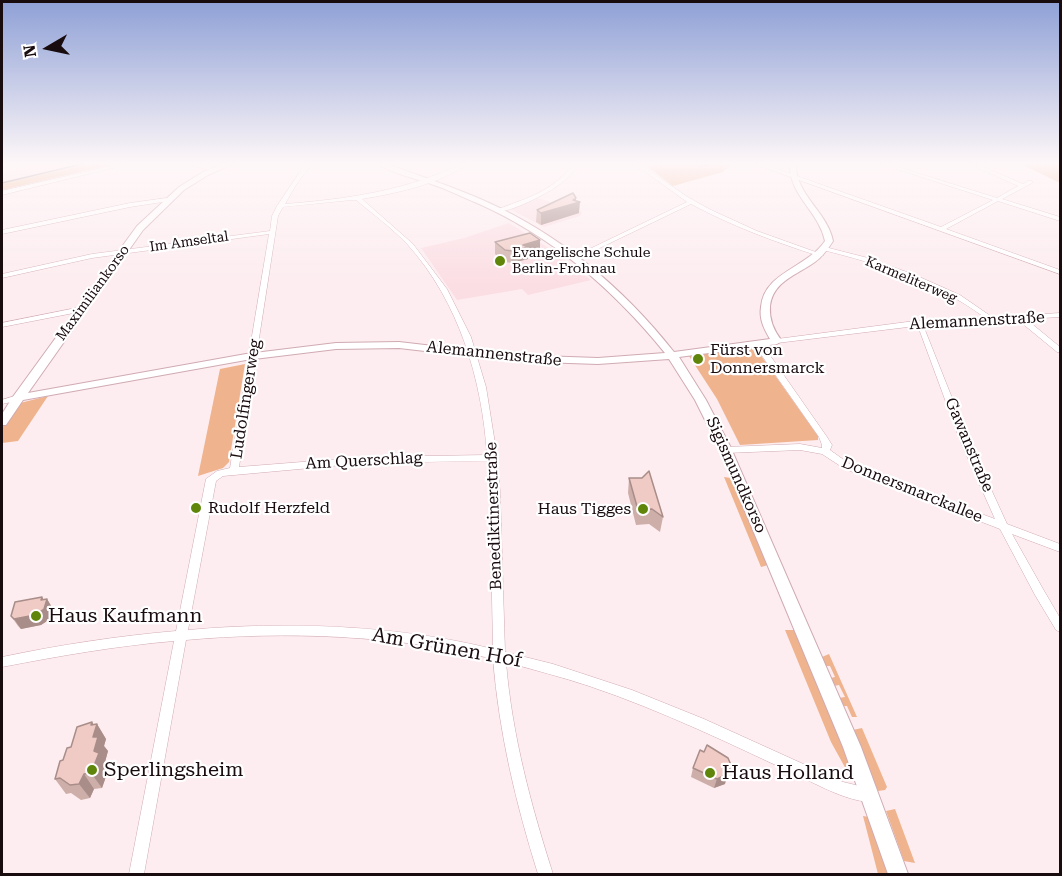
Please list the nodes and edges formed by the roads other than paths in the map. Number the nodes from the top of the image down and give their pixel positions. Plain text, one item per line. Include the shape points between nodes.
1 (147, 204) edge
2 (163, 204) edge
3 (298, 204) edge
4 (364, 204) edge
5 (482, 204) edge
6 (516, 204) edge
7 (688, 204) edge
8 (696, 204) edge
9 (811, 204) edge
10 (871, 204) edge
11 (991, 204) edge
12 (1011, 204) edge
13 (280, 206) joint
14 (498, 211) junction
15 (1060, 219) edge
16 (942, 229) junction
17 (2, 232) edge
18 (272, 232) junction
19 (123, 252) junction
20 (823, 252) junction
21 (577, 257) junction
22 (1060, 272) edge
23 (2, 276) edge
24 (81, 309) junction
25 (1060, 315) edge
26 (1021, 319) junction
27 (992, 320) junction
28 (918, 324) junction
29 (2, 325) edge
30 (777, 341) junction
31 (757, 344) junction
32 (1060, 350) edge
33 (473, 354) junction
34 (674, 355) junction
35 (253, 356) junction
36 (18, 398) junction
37 (2, 402) edge
38 (2, 422) edge
39 (726, 450) junction
40 (825, 451) junction
41 (494, 458) junction
42 (234, 471) junction
43 (1005, 528) junction
44 (1060, 548) edge
45 (1060, 627) edge
46 (182, 633) junction
47 (499, 655) junction
48 (2, 662) edge
49 (871, 795) junction
50 (136, 874) edge
51 (545, 874) edge
52 (898, 874) edge

1 - 17 street
2 - 19 street, Maximiliankorso
3 - 13 street
4 - 33 street, Benediktinerstraße via 392,227 429,268 461,319
5 - 14 street, Sigismundkorso
6 - 14 street
7 - 21 street
8 - 20 street, Karmeliterweg via 766,237
9 - 20 street via 826,226 829,241
10 - 16 street
11 - 16 street
12 - 15 street
13 - 18 street, Ludolfingerweg
14 - 21 street, Sigismundkorso
16 - 22 street
18 - 19 street, Im Amseltal
18 - 35 street, Ludolfingerweg
19 - 23 street, Im Amseltal
19 - 24 street, Maximiliankorso
20 - 27 street, Karmeliterweg via 909,276
20 - 30 street via 778,280 768,292 765,313 769,331
21 - 34 street, Sigismundkorso via 626,298
24 - 29 street
24 - 36 street, Maximiliankorso
25 - 26 street, Alemannenstraße
26 - 27 street, Alemannenstraße
26 - 32 street
27 - 28 street, Alemannenstraße
28 - 30 street, Alemannenstraße
28 - 43 street, Gawanstraße
30 - 31 street, Alemannenstraße
31 - 34 street, Alemannenstraße
31 - 40 street via 823,437
33 - 34 street, Alemannenstraße via 575,361
33 - 35 street, Alemannenstraße via 419,346 357,345
33 - 41 street, Benediktinerstraße via 482,383
34 - 39 street, Sigismundkorso via 710,414
35 - 36 street, Alemannenstraße
35 - 42 street, Ludolfingerweg
36 - 37 street, Alemannenstraße
36 - 38 street, Maximiliankorso
39 - 40 street, Donnersmarckallee via 800,447
39 - 49 street, Sigismundkorso
40 - 43 street, Donnersmarckallee via 848,466
41 - 42 street, Am Querschlag via 365,460
41 - 47 street, Benediktinerstraße
42 - 46 street, Ludolfingerweg via 212,479
43 - 44 street, Donnersmarckallee
43 - 45 street, Gawanstraße
46 - 47 street, Am Grünen Hof via 296,629 351,632
46 - 48 street, Am Grünen Hof
46 - 50 street, Ludolfingerweg
47 - 49 street, Am Grünen Hof via 613,690 842,789
47 - 51 street, Benediktinerstraße via 514,756
49 - 52 street, Sigismundkorso

